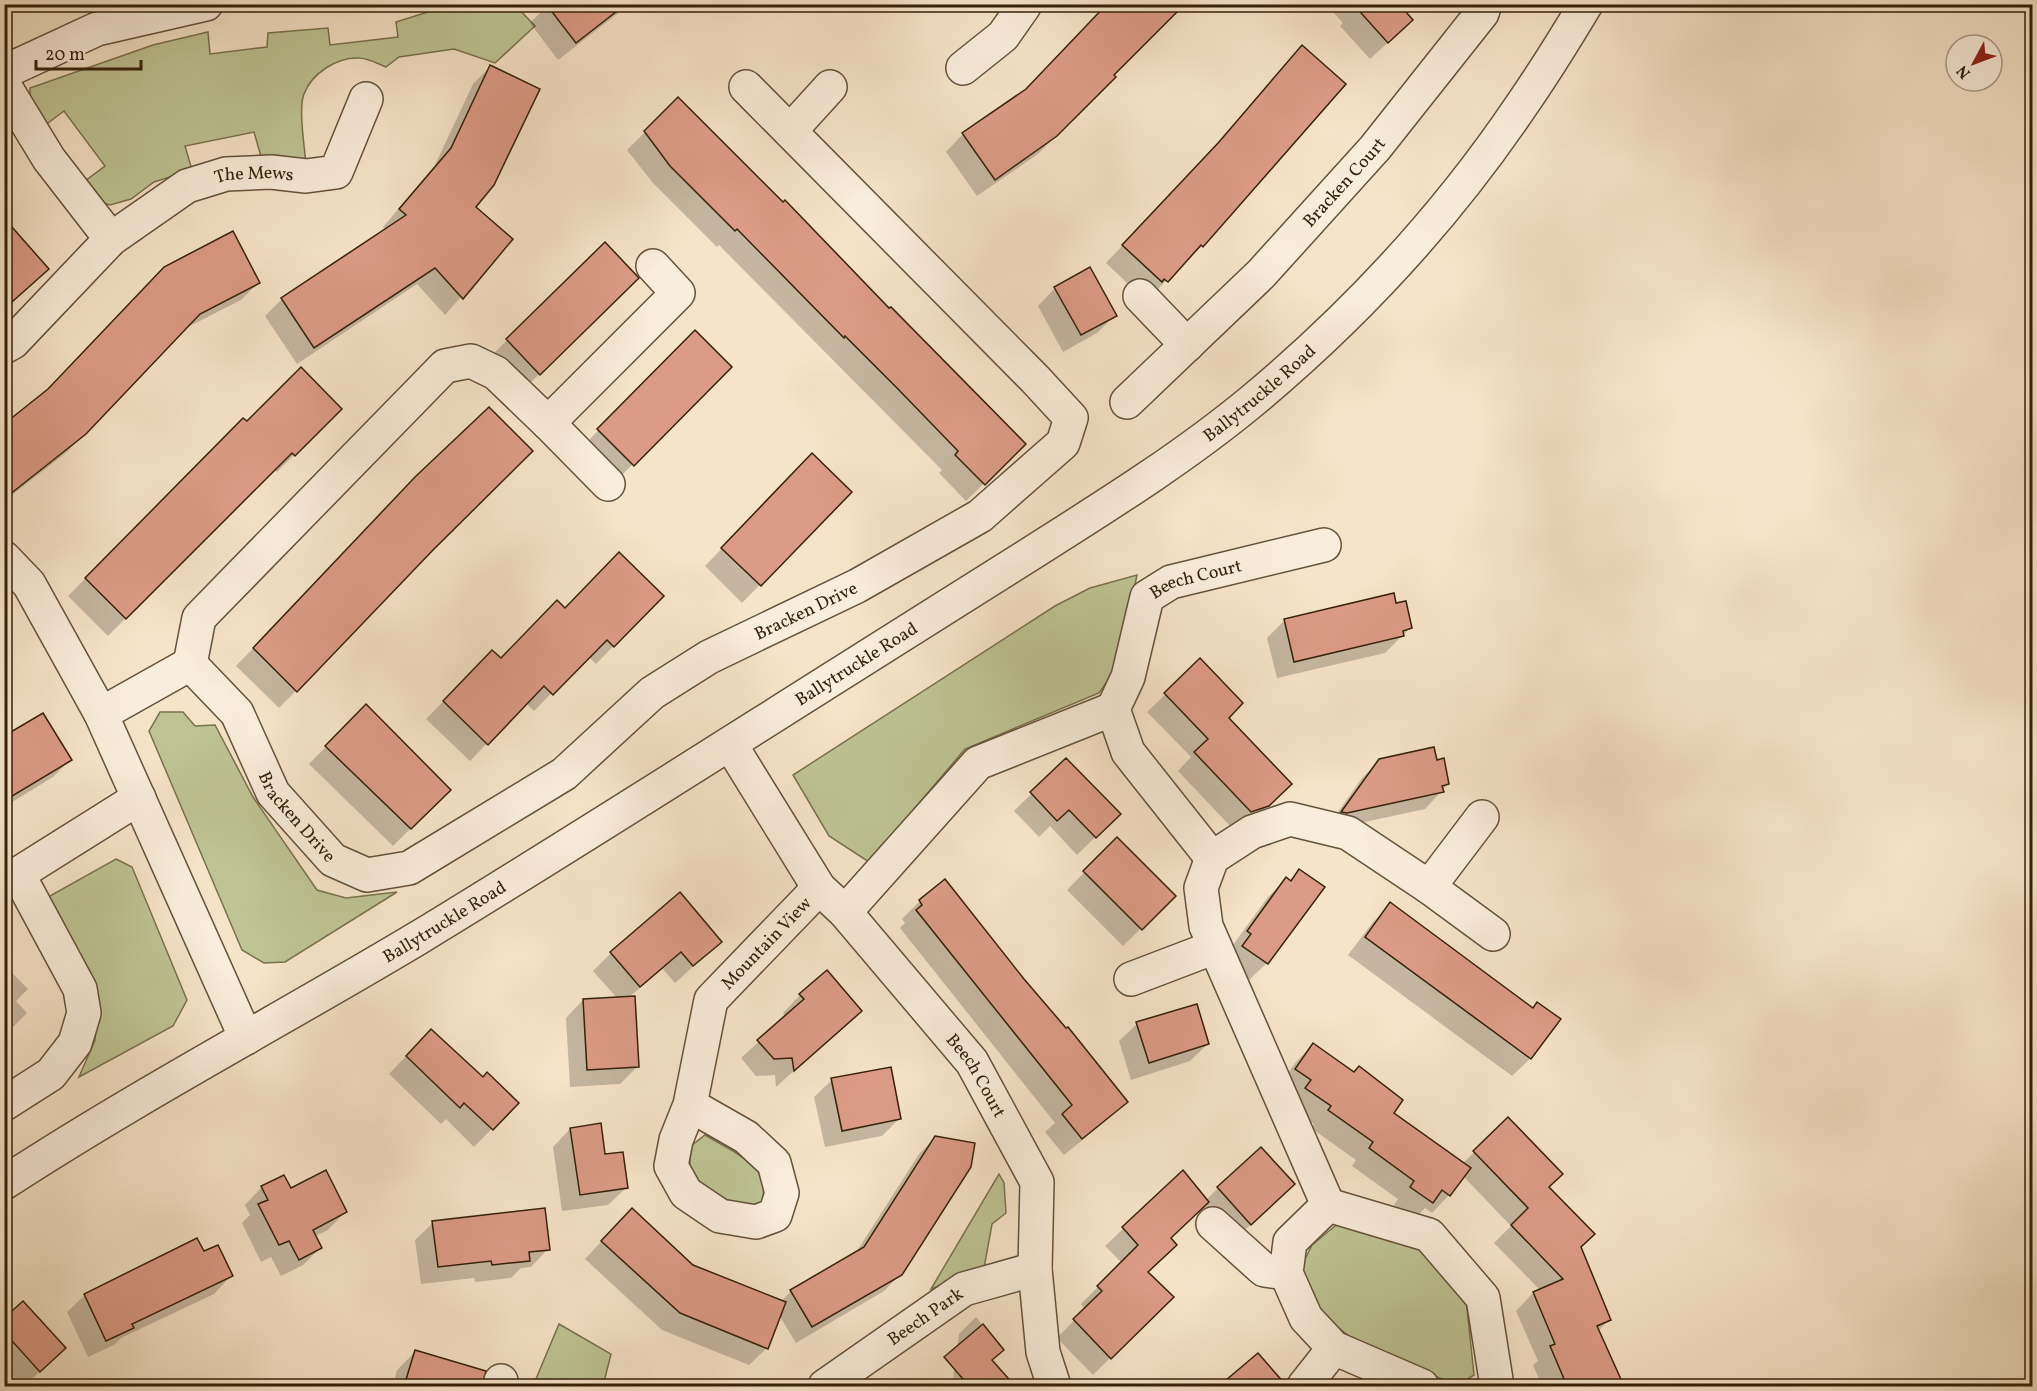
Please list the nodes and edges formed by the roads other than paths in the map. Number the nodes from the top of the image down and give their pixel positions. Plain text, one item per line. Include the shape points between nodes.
1 (206, 4) edge
2 (1485, 4) edge
3 (1586, 4) edge
4 (1024, 5) edge
5 (963, 68) dead end
6 (4, 72) edge
7 (4, 85) edge
8 (746, 87) dead end
9 (830, 87) dead end
10 (366, 99) dead end
11 (790, 131) junction
12 (111, 239) junction
13 (653, 266) dead end
14 (1140, 296) dead end
15 (1186, 345) junction
16 (4, 347) edge
17 (1127, 402) dead end
18 (548, 423) junction
19 (608, 484) dead end
20 (1324, 545) dead end
21 (4, 558) edge
22 (190, 664) junction
23 (1113, 709) junction
24 (101, 714) junction
25 (730, 744) junction
26 (139, 798) junction
27 (1482, 817) dead end
28 (1212, 858) junction
29 (11, 876) edge
30 (1429, 887) junction
31 (819, 888) junction
32 (844, 912) junction
33 (1493, 934) dead end
34 (1215, 947) junction
35 (1131, 979) dead end
36 (246, 1038) junction
37 (4, 1104) edge
38 (690, 1105) dead end
39 (4, 1183) edge
40 (1328, 1205) junction
41 (1214, 1224) dead end
42 (1035, 1269) junction
43 (1286, 1273) junction
44 (1334, 1348) junction
45 (825, 1386) edge
46 (1054, 1386) edge
47 (1304, 1386) edge
48 (1422, 1386) edge
49 (1497, 1386) edge

1 - 6 street via 97,29
2 - 15 street, Bracken Court via 1482,13 1375,148 1261,273
3 - 25 street, Ballytruckle Road via 1521,107 1451,201 1383,278 1283,374 1195,445 1126,493
4 - 5 street via 1003,36
7 - 12 street via 50,159
8 - 11 street, Bracken Drive
9 - 11 street
10 - 12 street, The Mews via 336,172 306,176 271,172 226,174 187,186
11 - 22 street, Bracken Drive via 1071,418 1064,443 980,516 857,586 691,668 652,693 564,774 409,868 367,874 333,860 273,793 237,713
12 - 16 street, The Mews
13 - 18 street via 678,292
14 - 15 street
15 - 17 street, Bracken Court
18 - 19 street
18 - 22 street via 496,373 471,361 445,366 199,618
20 - 23 street, Beech Court via 1171,582 1147,597 1128,676
21 - 24 street via 29,584
22 - 24 street
23 - 28 street via 1128,752
23 - 32 street via 978,763
24 - 26 street
25 - 31 street, Beech Court
25 - 36 street, Ballytruckle Road via 420,936
26 - 29 street
26 - 36 street
27 - 30 street
28 - 30 street via 1252,832 1290,819 1348,832
28 - 34 street via 1201,888 1206,926
29 - 37 street via 80,989 84,1013 75,1043 51,1074
30 - 33 street
31 - 32 street, Beech Court
31 - 38 street, Mountain View via 711,1000
32 - 42 street, Beech Court via 972,1062 1037,1182
34 - 35 street
34 - 40 street
36 - 39 street, Ballytruckle Road via 130,1104
40 - 43 street via 1290,1242
40 - 49 street via 1429,1235 1483,1298
41 - 43 street via 1264,1270
42 - 45 street, Beech Park via 964,1289
42 - 46 street, Beech Court via 1043,1352
43 - 44 street via 1306,1318
44 - 47 street
44 - 48 street

